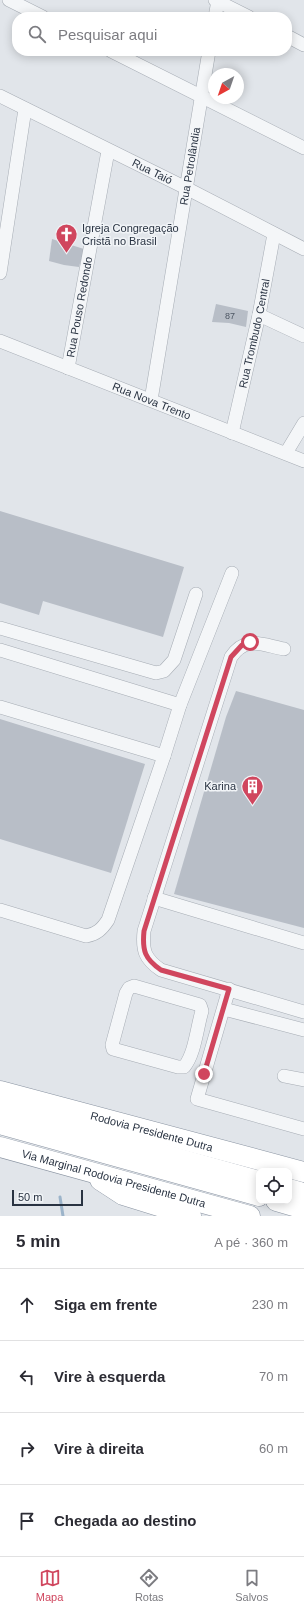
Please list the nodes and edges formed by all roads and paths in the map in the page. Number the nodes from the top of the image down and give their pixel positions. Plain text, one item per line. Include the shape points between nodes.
1 (9, 0) edge
2 (217, 1) edge
3 (33, 12) edge
4 (216, 12) edge
5 (239, 12) edge
6 (292, 39) edge
7 (304, 45) edge
8 (121, 56) edge
9 (208, 56) edge
10 (0, 96) edge
11 (201, 96) junction
12 (25, 109) junction
13 (304, 148) edge
14 (108, 151) junction
15 (186, 188) junction
16 (274, 234) junction
17 (304, 249) edge
18 (0, 273) edge
19 (259, 315) junction
20 (304, 336) edge
21 (0, 341) edge
22 (68, 368) junction
23 (151, 400) junction
24 (304, 423) edge
25 (232, 433) junction
26 (286, 453) junction
27 (304, 461) edge
28 (232, 573) dead end
29 (196, 594) dead end
30 (0, 628) edge
31 (284, 649) dead end
32 (0, 650) edge
33 (180, 705) junction
34 (0, 707) edge
35 (164, 756) junction
36 (154, 898) junction
37 (0, 910) edge
38 (304, 943) edge
39 (229, 989) junction
40 (224, 1009) junction
41 (304, 1012) edge
42 (304, 1030) edge
43 (192, 1050) junction
44 (210, 1055) junction
45 (284, 1076) dead end
46 (304, 1080) edge
47 (0, 1091) edge
48 (0, 1110) edge
49 (0, 1124) edge
50 (304, 1130) edge
51 (0, 1147) edge
52 (274, 1164) junction
53 (304, 1166) edge
54 (87, 1171) junction
55 (304, 1172) edge
56 (256, 1180) edge
57 (292, 1190) edge
58 (304, 1193) edge
59 (256, 1195) edge
60 (286, 1204) edge
61 (304, 1209) edge
62 (191, 1216) edge
63 (250, 1216) edge

1 - 3 street
2 - 4 street
2 - 5 street
6 - 7 street
8 - 11 street
9 - 11 street, Rua Petrolândia
10 - 12 street, Rua Taió
11 - 13 street
11 - 15 street, Rua Petrolândia
12 - 14 street, Rua Taió
12 - 18 street
14 - 15 street, Rua Taió
14 - 22 street, Rua Pouso Redondo
15 - 16 street, Rua Taió
15 - 23 street, Rua Petrolândia
16 - 17 street, Rua Taió
16 - 19 street, Rua Trombudo Central
19 - 20 street
19 - 25 street, Rua Trombudo Central
21 - 22 street, Rua Nova Trento
22 - 23 street, Rua Nova Trento
23 - 25 street, Rua Nova Trento
24 - 26 street
25 - 26 street, Rua Nova Trento
26 - 27 street, Rua Nova Trento
28 - 33 street
29 - 30 street via 174,660 164,671 156,672
31 - 36 street via 250,642 242,645 231,657
32 - 33 street
33 - 35 street
34 - 35 street
35 - 37 street via 108,920 102,929 86,936
36 - 38 street
36 - 39 street via 142,944 152,964 161,970
39 - 40 street
39 - 41 street
40 - 42 street
40 - 44 street
43 - 43 street via 188,1062 184,1067 178,1068 113,1049 129,988 134,986 200,1005 202,1011
43 - 44 street
44 - 50 street via 197,1099
45 - 46 street
47 - 52 highway, Rodovia Presidente Dutra
48 - 56 highway, Rodovia Presidente Dutra
49 - 59 highway
51 - 54 highway, Via Marginal Rodovia Presidente Dutra
52 - 53 highway
52 - 55 highway, Rodovia Presidente Dutra
54 - 62 highway via 123,1195
54 - 63 highway, Via Marginal Rodovia Presidente Dutra
57 - 58 highway
60 - 61 highway

